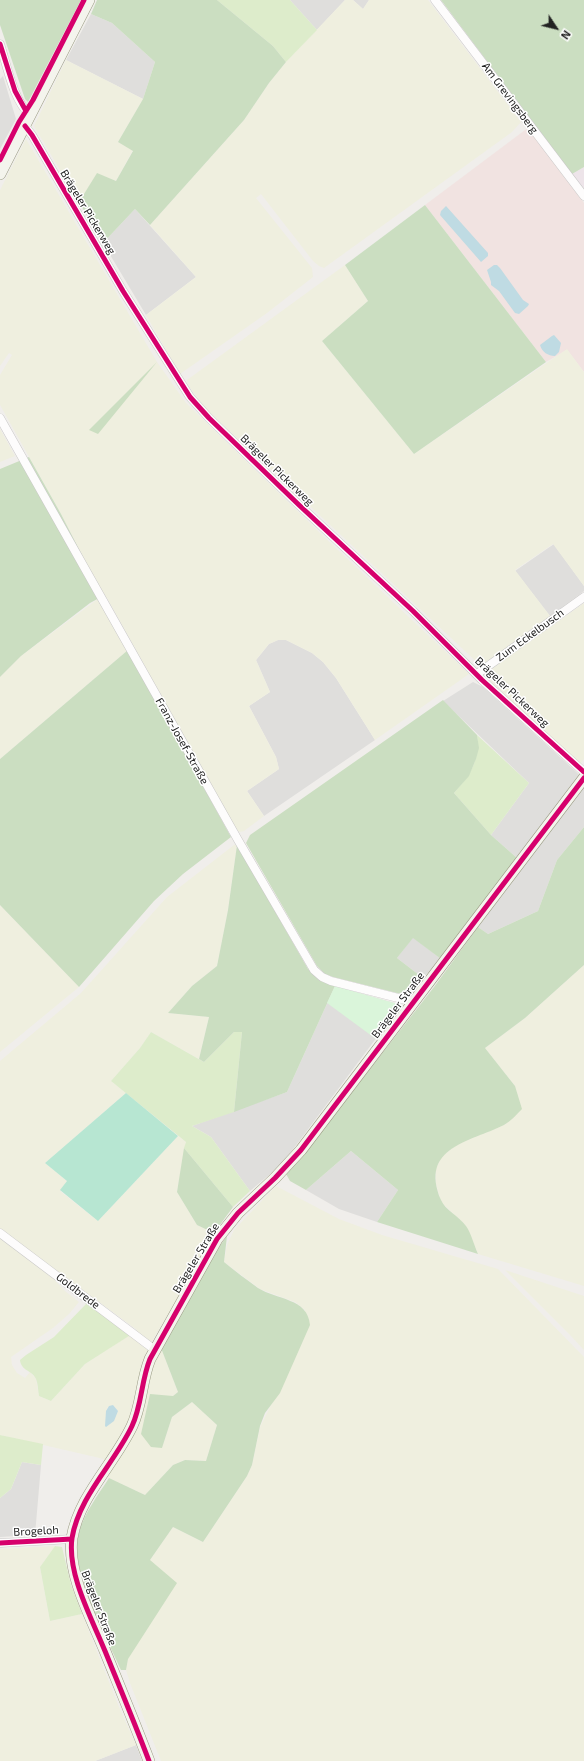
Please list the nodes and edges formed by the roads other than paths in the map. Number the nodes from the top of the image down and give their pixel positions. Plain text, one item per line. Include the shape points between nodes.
1 (89, 0) edge
2 (435, 0) edge
3 (0, 44) edge
4 (30, 115) junction
5 (25, 126) junction
6 (0, 174) edge
7 (584, 196) edge
8 (0, 418) edge
9 (584, 597) edge
10 (477, 674) junction
11 (584, 772) edge
12 (584, 778) edge
13 (414, 1002) junction
14 (0, 1233) edge
15 (155, 1350) junction
16 (72, 1539) junction
17 (0, 1543) edge
18 (149, 1761) edge

1 - 4 street
2 - 7 street, Am Grevingsberg
3 - 4 street via 15,91 22,107
4 - 5 street
5 - 6 street
5 - 10 street, Brägeler Pickerweg via 120,286 190,396 298,505
8 - 13 street, Franz-Josef-Straße via 314,970 331,981
9 - 10 street, Zum Eckelbusch
10 - 11 street, Brägeler Pickerweg
12 - 13 street, Brägeler Straße
13 - 15 street, Brägeler Straße via 301,1150 224,1230
14 - 15 street, Goldbrede
15 - 16 street, Brägeler Straße via 146,1369 132,1425 83,1506
16 - 17 street, Brogeloh
16 - 18 street, Brägeler Straße via 72,1561 79,1586

